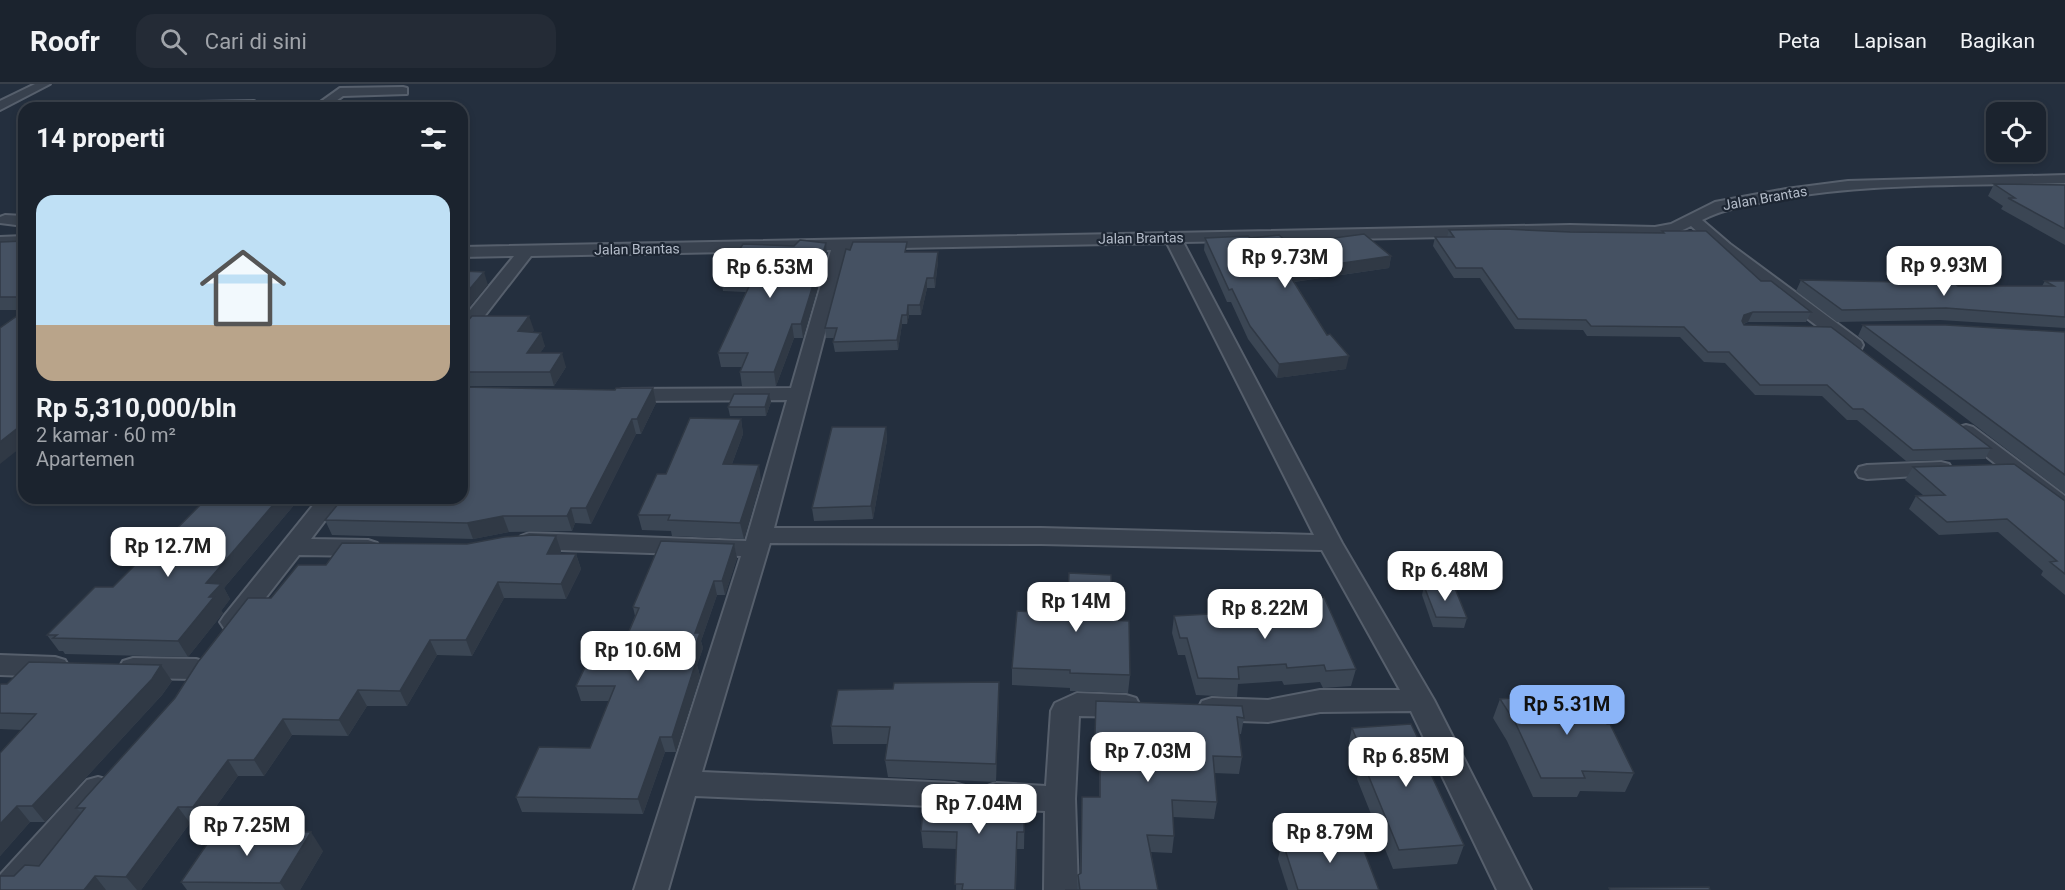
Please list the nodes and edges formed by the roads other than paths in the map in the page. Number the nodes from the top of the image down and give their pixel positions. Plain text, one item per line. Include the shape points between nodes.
1 (44, 84) edge
2 (402, 91) dead end
3 (326, 102) edge
4 (0, 106) edge
5 (2065, 179) edge
6 (1692, 219) junction
7 (5, 220) dead end
8 (18, 221) edge
9 (1172, 237) junction
10 (18, 241) edge
11 (0, 242) edge
12 (840, 246) junction
13 (526, 250) junction
14 (468, 252) edge
15 (468, 324) edge
16 (1809, 329) edge
17 (1833, 329) junction
18 (1857, 329) dead end
19 (1870, 358) edge
20 (799, 394) junction
21 (603, 395) edge
22 (1955, 423) edge
23 (2012, 467) junction
24 (1867, 472) dead end
25 (326, 504) edge
26 (2065, 507) edge
27 (509, 542) edge
28 (758, 542) junction
29 (1330, 543) junction
30 (292, 547) junction
31 (388, 549) edge
32 (209, 653) junction
33 (0, 665) edge
34 (179, 695) edge
35 (1420, 700) junction
36 (1148, 706) edge
37 (1184, 708) edge
38 (118, 766) edge
39 (684, 783) junction
40 (1060, 799) junction
41 (7, 890) edge
42 (651, 890) edge
43 (1061, 890) edge
44 (1514, 890) edge

1 - 4 street
2 - 3 street via 340,92
5 - 6 street, Jalan Brantas via 1837,187 1715,207
6 - 9 street, Jalan Brantas via 1676,228 1655,232
6 - 17 street
7 - 8 street
9 - 12 street, Jalan Brantas
9 - 29 street
10 - 11 street
12 - 13 street, Jalan Brantas
12 - 20 street
13 - 14 street, Jalan Brantas
13 - 15 street
16 - 17 street
17 - 18 street
17 - 19 street
20 - 21 street
20 - 28 street
22 - 23 street
23 - 24 street
23 - 26 street
25 - 30 street
27 - 28 street
28 - 29 street via 1041,536
28 - 39 street
29 - 35 street
30 - 31 street
30 - 32 street
32 - 33 street via 90,667
32 - 34 street
35 - 37 street via 1320,701 1268,711
35 - 44 street
36 - 40 street via 1077,704 1065,711
38 - 41 street
39 - 40 street
39 - 42 street
40 - 43 street

